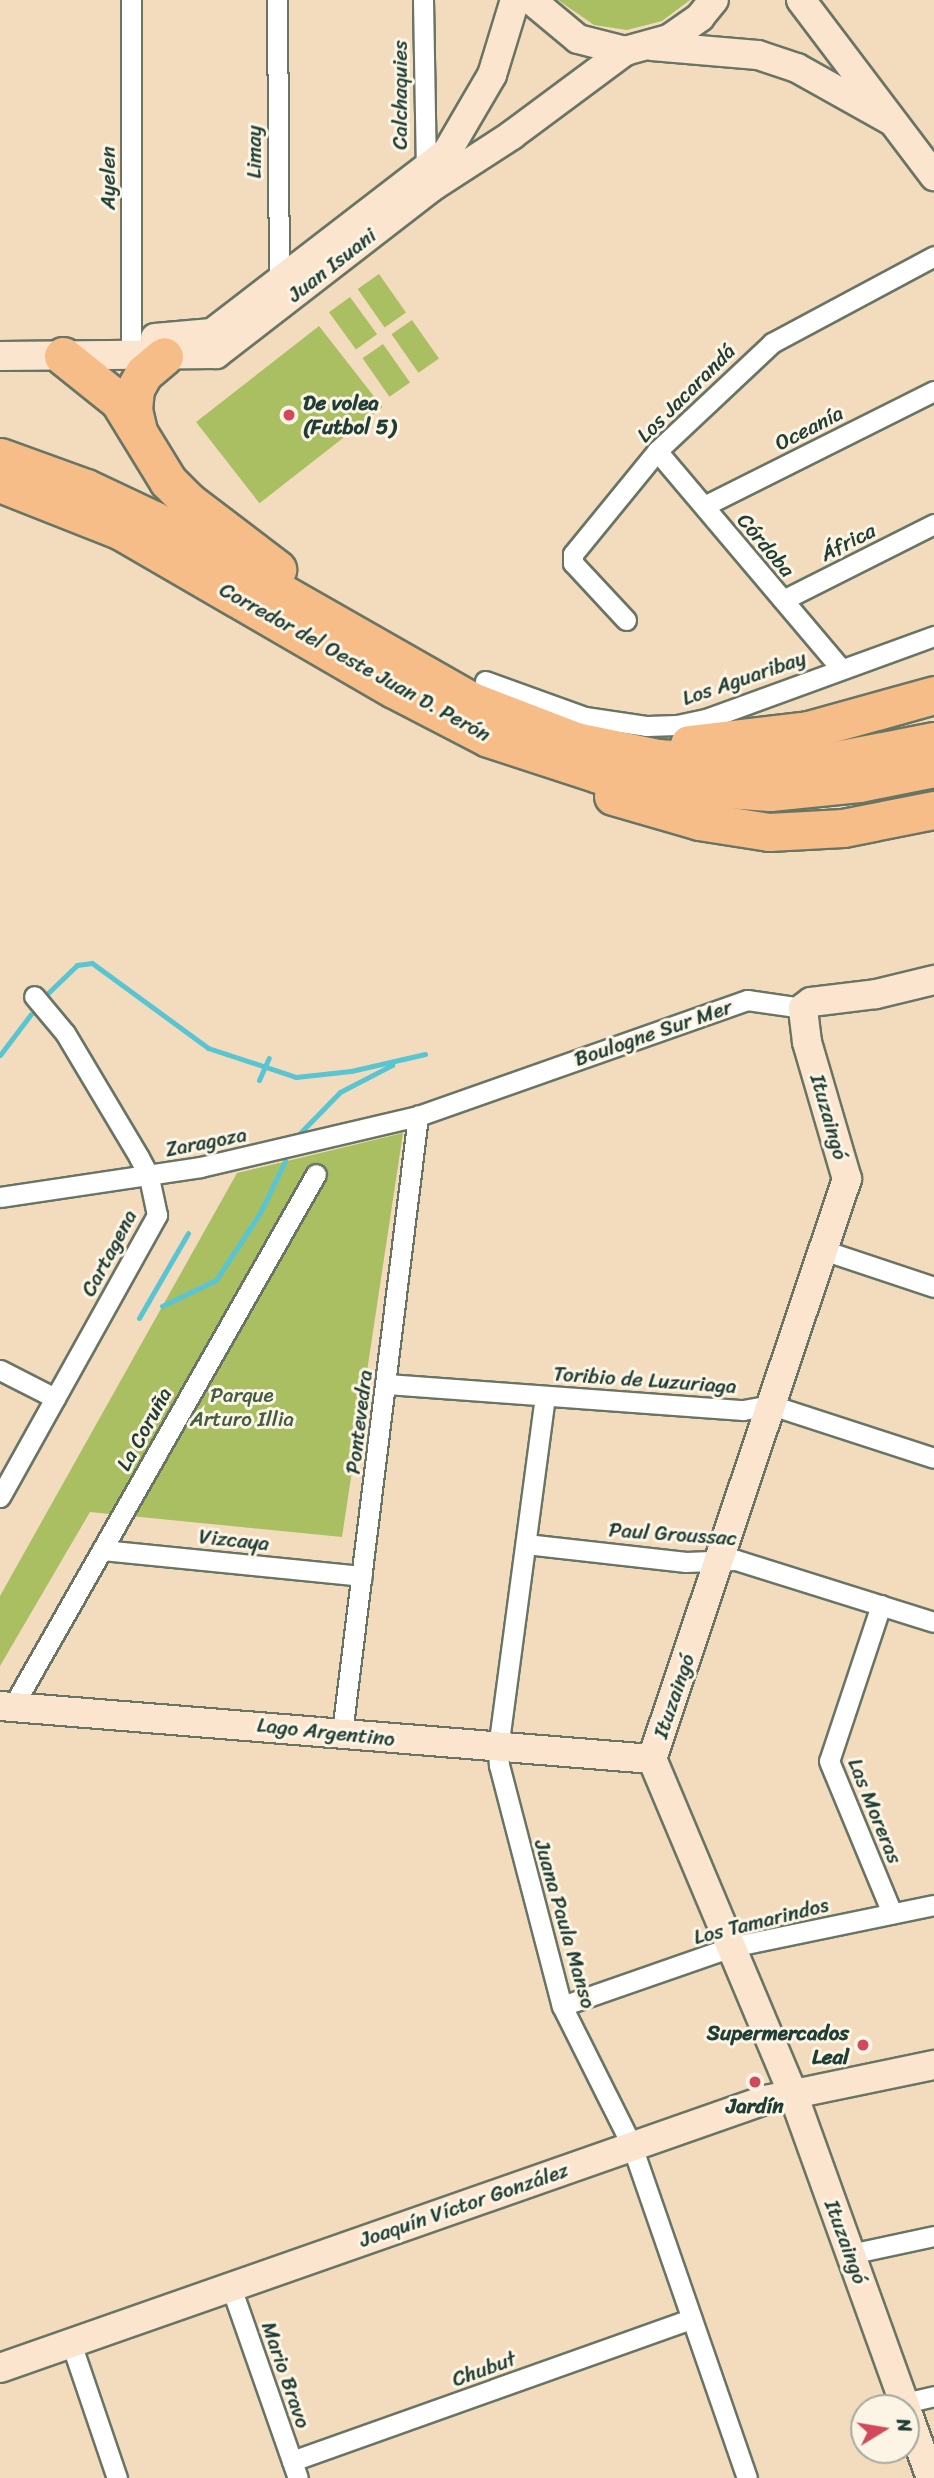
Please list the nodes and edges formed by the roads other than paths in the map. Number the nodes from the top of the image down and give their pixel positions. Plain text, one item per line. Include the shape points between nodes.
1 (131, 0) edge
2 (277, 0) edge
3 (423, 0) edge
4 (515, 0) edge
5 (531, 0) edge
6 (714, 0) edge
7 (801, 0) edge
8 (638, 48) junction
9 (890, 120) junction
10 (934, 176) edge
11 (427, 179) junction
12 (934, 256) edge
13 (281, 293) junction
14 (0, 337) edge
15 (49, 347) junction
16 (142, 350) junction
17 (0, 356) edge
18 (934, 391) edge
19 (139, 435) junction
20 (657, 450) junction
21 (0, 457) edge
22 (0, 483) edge
23 (704, 506) junction
24 (934, 524) edge
25 (783, 600) junction
26 (626, 620) dead end
27 (934, 636) edge
28 (365, 641) junction
29 (841, 669) junction
30 (398, 676) junction
31 (934, 695) edge
32 (470, 701) junction
33 (488, 738) junction
34 (576, 741) junction
35 (934, 741) edge
36 (934, 768) edge
37 (934, 810) edge
38 (934, 980) edge
39 (34, 996) dead end
40 (803, 1008) junction
41 (418, 1116) junction
42 (316, 1174) dead end
43 (149, 1176) junction
44 (0, 1197) edge
45 (823, 1250) junction
46 (934, 1287) edge
47 (0, 1370) edge
48 (387, 1384) junction
49 (545, 1396) junction
50 (55, 1398) junction
51 (771, 1405) junction
52 (934, 1458) edge
53 (0, 1497) edge
54 (526, 1544) junction
55 (102, 1550) junction
56 (721, 1558) junction
57 (362, 1576) junction
58 (881, 1605) junction
59 (934, 1622) edge
60 (7, 1706) edge
61 (342, 1733) junction
62 (498, 1748) junction
63 (652, 1759) junction
64 (934, 1905) edge
65 (891, 1913) junction
66 (731, 1947) junction
67 (562, 2007) junction
68 (934, 2066) edge
69 (793, 2094) junction
70 (632, 2146) junction
71 (934, 2235) edge
72 (850, 2254) junction
73 (231, 2287) junction
74 (691, 2319) junction
75 (71, 2343) junction
76 (0, 2368) edge
77 (900, 2394) edge
78 (920, 2448) edge
79 (295, 2470) edge
80 (117, 2478) edge
81 (747, 2478) edge
82 (931, 2478) edge

1 - 16 street, Ayelen
2 - 13 street, Limay
3 - 11 street, Calchaquies
4 - 11 street, Juan Isuani via 478,105
5 - 8 street via 578,38
6 - 8 street, Juan Isuani via 685,30
7 - 9 street
8 - 9 street via 758,55 797,68
8 - 11 street, Juan Isuani via 512,135
9 - 10 street
11 - 13 street, Juan Isuani
12 - 20 street, Los Jacarandá via 772,342
13 - 16 street, Juan Isuani via 212,333
13 - 16 street, Juan Isuani via 216,354
14 - 15 street, Juan Isuani
15 - 16 street, Juan Isuani
15 - 17 street, Juan Isuani
15 - 19 highway via 119,401
16 - 19 highway via 144,373 135,389 133,409
18 - 23 street, Oceanía
19 - 28 highway via 168,481 189,502
20 - 23 street, Córdoba
20 - 26 street, Los Jacarandá via 573,554 573,563
21 - 28 highway, Corredor del Oeste Juan D. Perón via 86,488 154,520
22 - 30 highway, Corredor del Oeste Juan D. Perón via 121,531
23 - 25 street, Córdoba
24 - 25 street, África
25 - 29 street, Córdoba
27 - 29 street, Los Aguaribay
28 - 30 highway, Corredor del Oeste Juan D. Perón
29 - 32 street, Los Aguaribay via 706,719 647,726
30 - 32 highway, Corredor del Oeste Juan D. Perón
31 - 34 highway via 808,730 693,744
32 - 33 highway, Corredor del Oeste Juan D. Perón
32 - 34 highway, Corredor del Oeste Juan D. Perón
33 - 36 highway, Corredor del Oeste Juan D. Perón via 598,774 720,790 811,789
33 - 37 highway via 597,790 699,821 769,832 806,831
34 - 35 highway, Corredor del Oeste Juan D. Perón via 658,758 753,765 826,762
38 - 40 street, Boulogne Sur Mer via 876,994 811,1002
39 - 43 street, Cartagena via 65,1033
40 - 41 street, Boulogne Sur Mer via 747,1000
40 - 45 street, Ituzaingó via 807,1042 847,1178
41 - 43 street, Zaragoza
41 - 48 street, Pontevedra
42 - 55 street, La Coruña
43 - 44 street, Zaragoza
43 - 50 street, Cartagena via 157,1216
45 - 46 street
45 - 51 street, Ituzaingó
47 - 50 street
48 - 49 street, Toribio de Luzuriaga
48 - 57 street, Pontevedra
49 - 51 street, Toribio de Luzuriaga via 743,1410
49 - 54 street, Juana Paula Manso
50 - 53 street, Cartagena
51 - 52 street, Toribio de Luzuriaga
51 - 56 street, Ituzaingó
54 - 56 street, Paul Groussac via 685,1562
54 - 62 street, Juana Paula Manso
55 - 57 street, Vizcaya
55 - 60 street, La Coruña
56 - 58 street, Paul Groussac via 748,1562
56 - 63 street, Ituzaingó
57 - 61 street, Pontevedra
58 - 59 street, Paul Groussac
58 - 65 street, Las Moreras via 829,1761
60 - 61 street, Lago Argentino
61 - 62 street, Lago Argentino
62 - 63 street, Lago Argentino
62 - 67 street, Juana Paula Manso
63 - 66 street, Ituzaingó
64 - 65 street, Los Tamarindos
65 - 66 street, Los Tamarindos
66 - 67 street, Los Tamarindos
66 - 69 street, Ituzaingó
67 - 70 street, Juana Paula Manso
68 - 69 street, Joaquín Víctor González
69 - 70 street, Joaquín Víctor González
69 - 72 street, Ituzaingó
70 - 73 street, Joaquín Víctor González
70 - 74 street, Juana Paula Manso
71 - 72 street
72 - 77 street, Ituzaingó
73 - 75 street, Joaquín Víctor González
73 - 79 street, Mario Bravo
74 - 79 street, Chubut
74 - 81 street, Juana Paula Manso
75 - 76 street, Joaquín Víctor González
75 - 80 street
78 - 82 street, Ituzaingó

